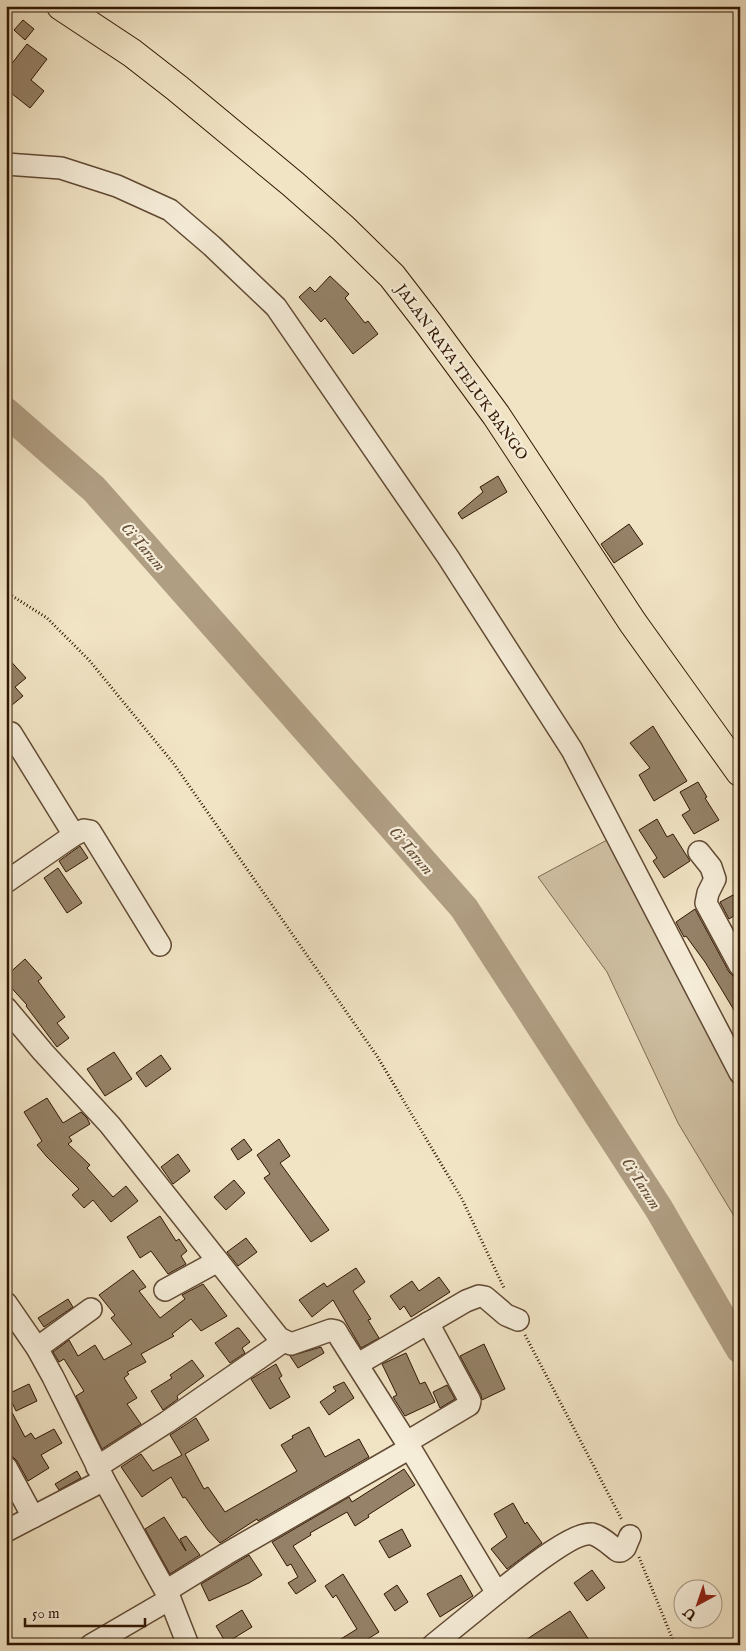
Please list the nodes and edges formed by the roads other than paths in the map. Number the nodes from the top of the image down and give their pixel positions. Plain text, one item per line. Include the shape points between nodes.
1 (61, 6) edge
2 (6, 164) edge
3 (11, 733) dead end
4 (740, 772) edge
5 (74, 835) junction
6 (699, 852) dead end
7 (6, 882) edge
8 (160, 945) dead end
9 (740, 966) edge
10 (6, 1008) edge
11 (740, 1074) edge
12 (218, 1261) junction
13 (164, 1290) dead end
14 (6, 1304) edge
15 (91, 1309) dead end
16 (518, 1320) road end
17 (428, 1323) junction
18 (284, 1341) junction
19 (37, 1348) junction
20 (358, 1364) junction
21 (408, 1445) junction
22 (6, 1467) edge
23 (101, 1474) junction
24 (33, 1517) junction
25 (6, 1531) edge
26 (630, 1536) road end
27 (497, 1593) junction
28 (168, 1595) junction
29 (437, 1644) edge
30 (91, 1645) edge
31 (188, 1645) edge

1 - 4 main road, JALAN RAYA TELUK BANGO via 132,53 177,88 293,184 392,276 496,415 633,624
2 - 11 street via 61,168 117,186 170,210 276,307 448,558 572,750
3 - 5 street
5 - 7 street
5 - 8 street via 84,830 91,833
6 - 9 street via 715,878 706,904
10 - 12 street via 110,1125
12 - 13 street
12 - 18 street
14 - 19 street
15 - 19 street
16 - 17 street via 479,1296
17 - 20 street
17 - 21 street via 470,1405
18 - 20 street via 294,1343 333,1330
18 - 23 street via 167,1422
19 - 23 street
20 - 21 street
21 - 27 street
21 - 28 street via 226,1554
22 - 24 street
23 - 24 street
23 - 28 street
24 - 25 street
26 - 27 street via 621,1551 596,1535 589,1534 566,1542
27 - 29 street
28 - 30 street
28 - 31 street

